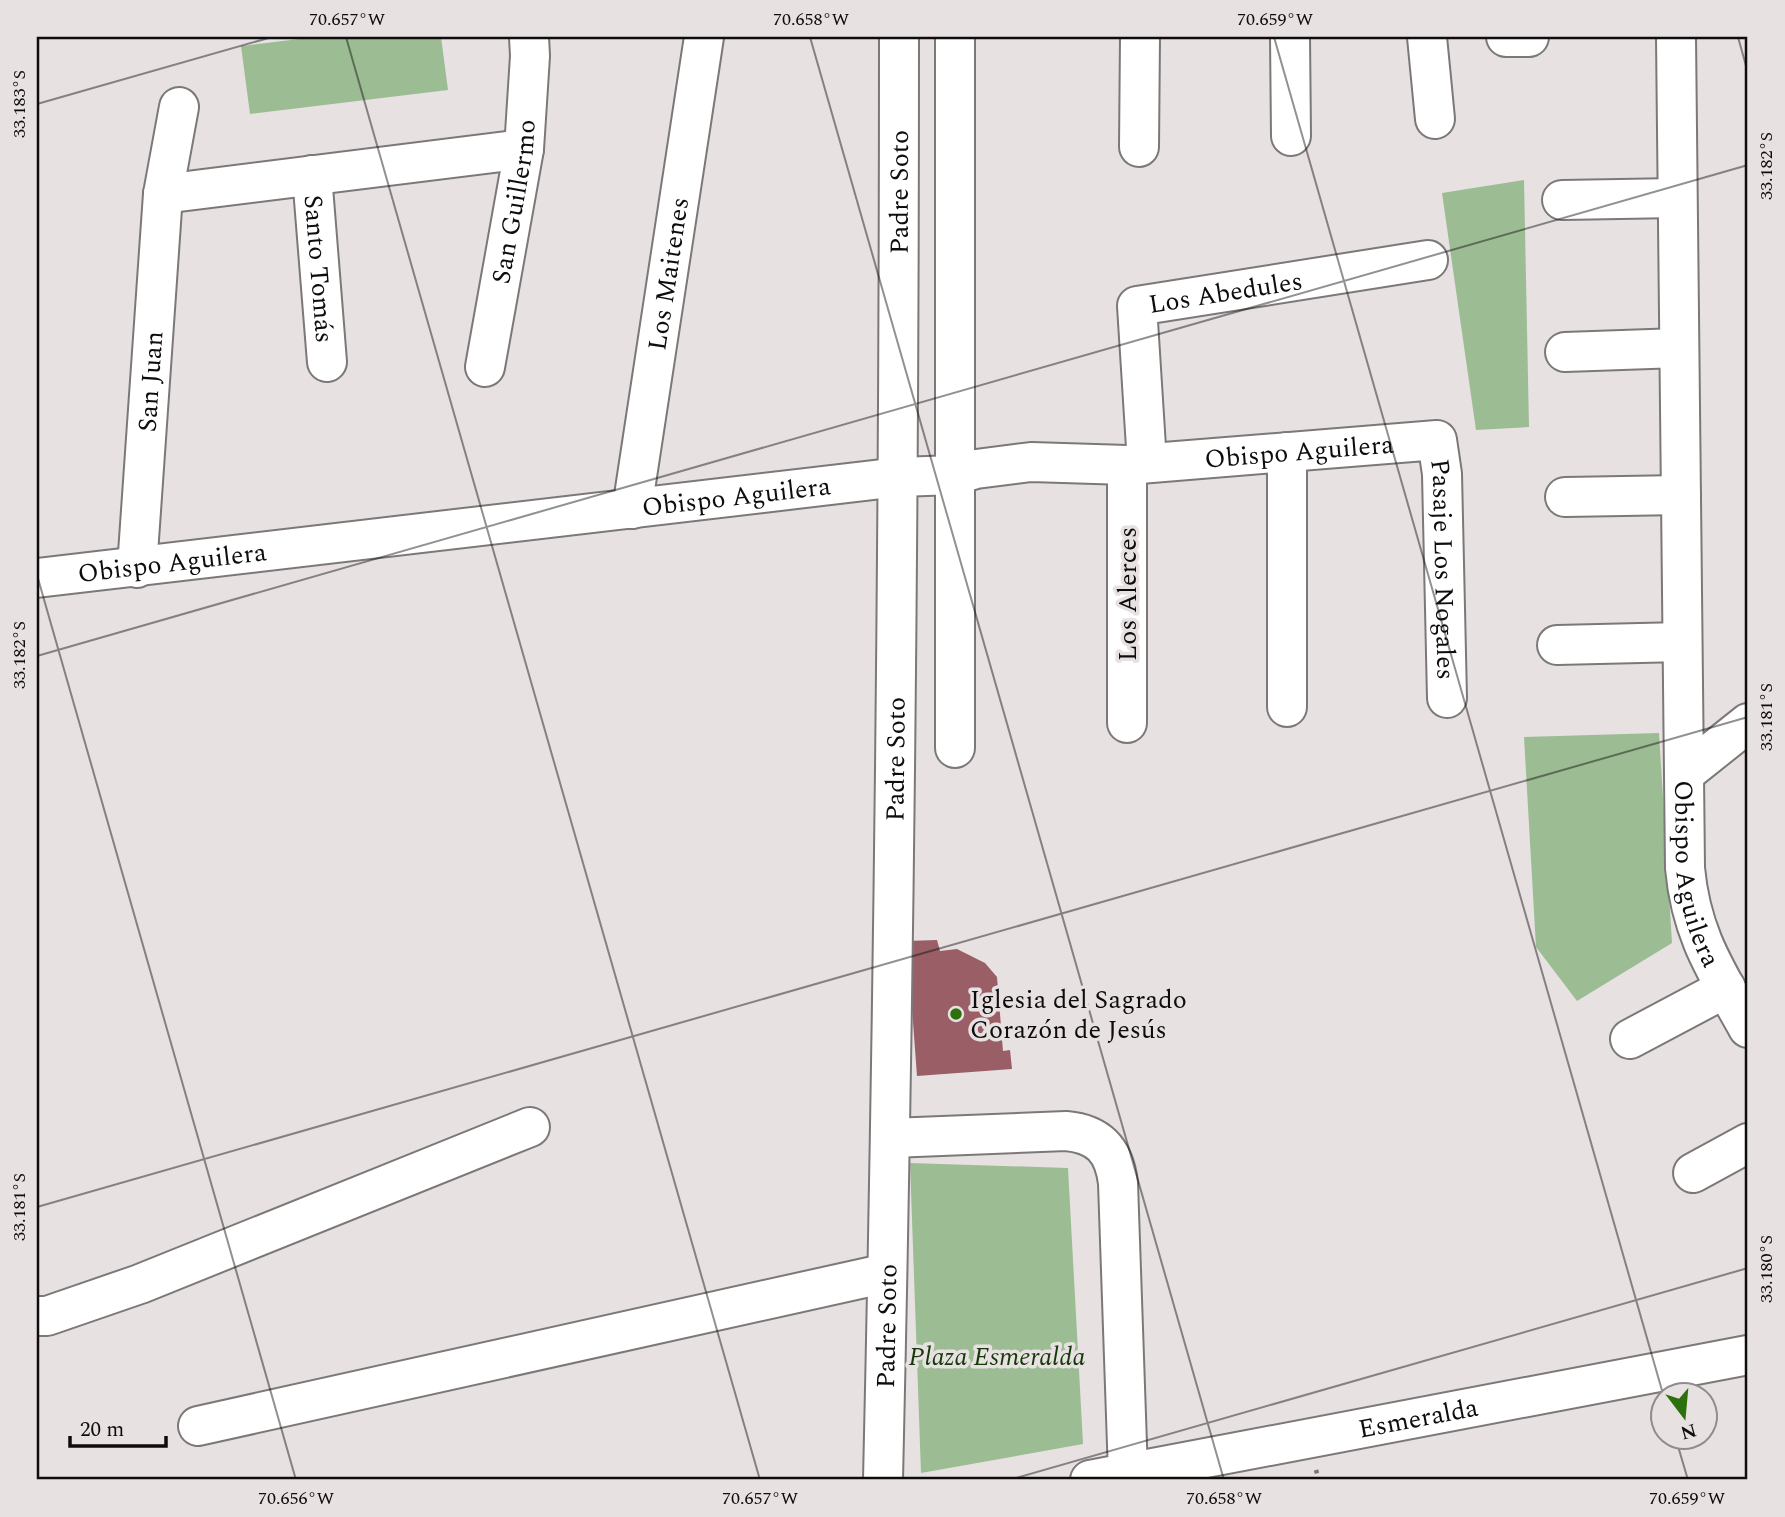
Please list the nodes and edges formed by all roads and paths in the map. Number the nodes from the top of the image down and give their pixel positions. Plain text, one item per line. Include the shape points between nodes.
1 (528, 37) edge
2 (704, 37) edge
3 (899, 37) edge
4 (955, 37) edge
5 (1140, 37) edge
6 (1290, 37) edge
7 (1427, 37) edge
8 (1506, 37) edge
9 (1529, 37) edge
10 (1676, 37) edge
11 (179, 107) dead end
12 (1435, 119) dead end
13 (1291, 136) dead end
14 (1139, 147) dead end
15 (524, 149) junction
16 (312, 175) junction
17 (163, 194) junction
18 (1677, 198) junction
19 (1562, 200) dead end
20 (1428, 260) dead end
21 (1679, 348) junction
22 (1565, 352) dead end
23 (327, 362) dead end
24 (485, 367) dead end
25 (1437, 440) joint
26 (1287, 452) junction
27 (1137, 464) junction
28 (954, 475) junction
29 (900, 477) junction
30 (1681, 495) junction
31 (1564, 497) dead end
32 (632, 509) junction
33 (137, 568) junction
34 (37, 578) edge
35 (1682, 642) junction
36 (1557, 645) dead end
37 (1447, 698) dead end
38 (1287, 707) dead end
39 (1127, 723) dead end
40 (1748, 723) edge
41 (955, 748) dead end
42 (1684, 774) junction
43 (1726, 988) junction
44 (1748, 1028) edge
45 (1630, 1039) dead end
46 (530, 1126) dead end
47 (891, 1138) junction
48 (1748, 1143) edge
49 (1693, 1173) dead end
50 (887, 1273) junction
51 (37, 1316) edge
52 (1748, 1354) edge
53 (198, 1426) dead end
54 (1128, 1474) junction
55 (883, 1480) edge
56 (1090, 1480) edge

1 - 15 street, San Guillermo
2 - 32 street, Los Maitenes
3 - 29 street, Padre Soto
4 - 28 street
5 - 14 street
6 - 13 street
7 - 12 street
8 - 9 street
10 - 18 street, Obispo Aguilera
11 - 17 street, San Juan
15 - 16 street
15 - 24 street, San Guillermo
16 - 17 street
16 - 23 street, Santo Tomás
17 - 33 street, San Juan
18 - 19 street
18 - 21 street, Obispo Aguilera
20 - 27 street, Los Abedules via 1137,306
21 - 22 street
21 - 30 street, Obispo Aguilera
25 - 26 street, Obispo Aguilera
25 - 37 street, Pasaje Los Nogales via 1442,474
26 - 27 street, Obispo Aguilera
26 - 38 street
27 - 28 street, Obispo Aguilera via 1031,462
27 - 39 street, Los Alerces
28 - 29 street, Obispo Aguilera
28 - 41 street
29 - 32 street, Obispo Aguilera
29 - 47 street, Padre Soto
30 - 31 street
30 - 35 street, Obispo Aguilera
32 - 33 street, Obispo Aguilera
33 - 34 street, Obispo Aguilera
35 - 36 street
35 - 42 street, Obispo Aguilera
40 - 42 street
42 - 43 street, Obispo Aguilera via 1688,903 1703,947
43 - 44 street, Obispo Aguilera
43 - 45 street
46 - 51 street via 140,1284
47 - 50 street, Padre Soto
47 - 54 street via 1066,1131 1091,1136 1108,1149 1118,1183
48 - 49 street
50 - 53 street
50 - 55 street, Padre Soto
52 - 54 street, Esmeralda
54 - 56 street, Esmeralda

